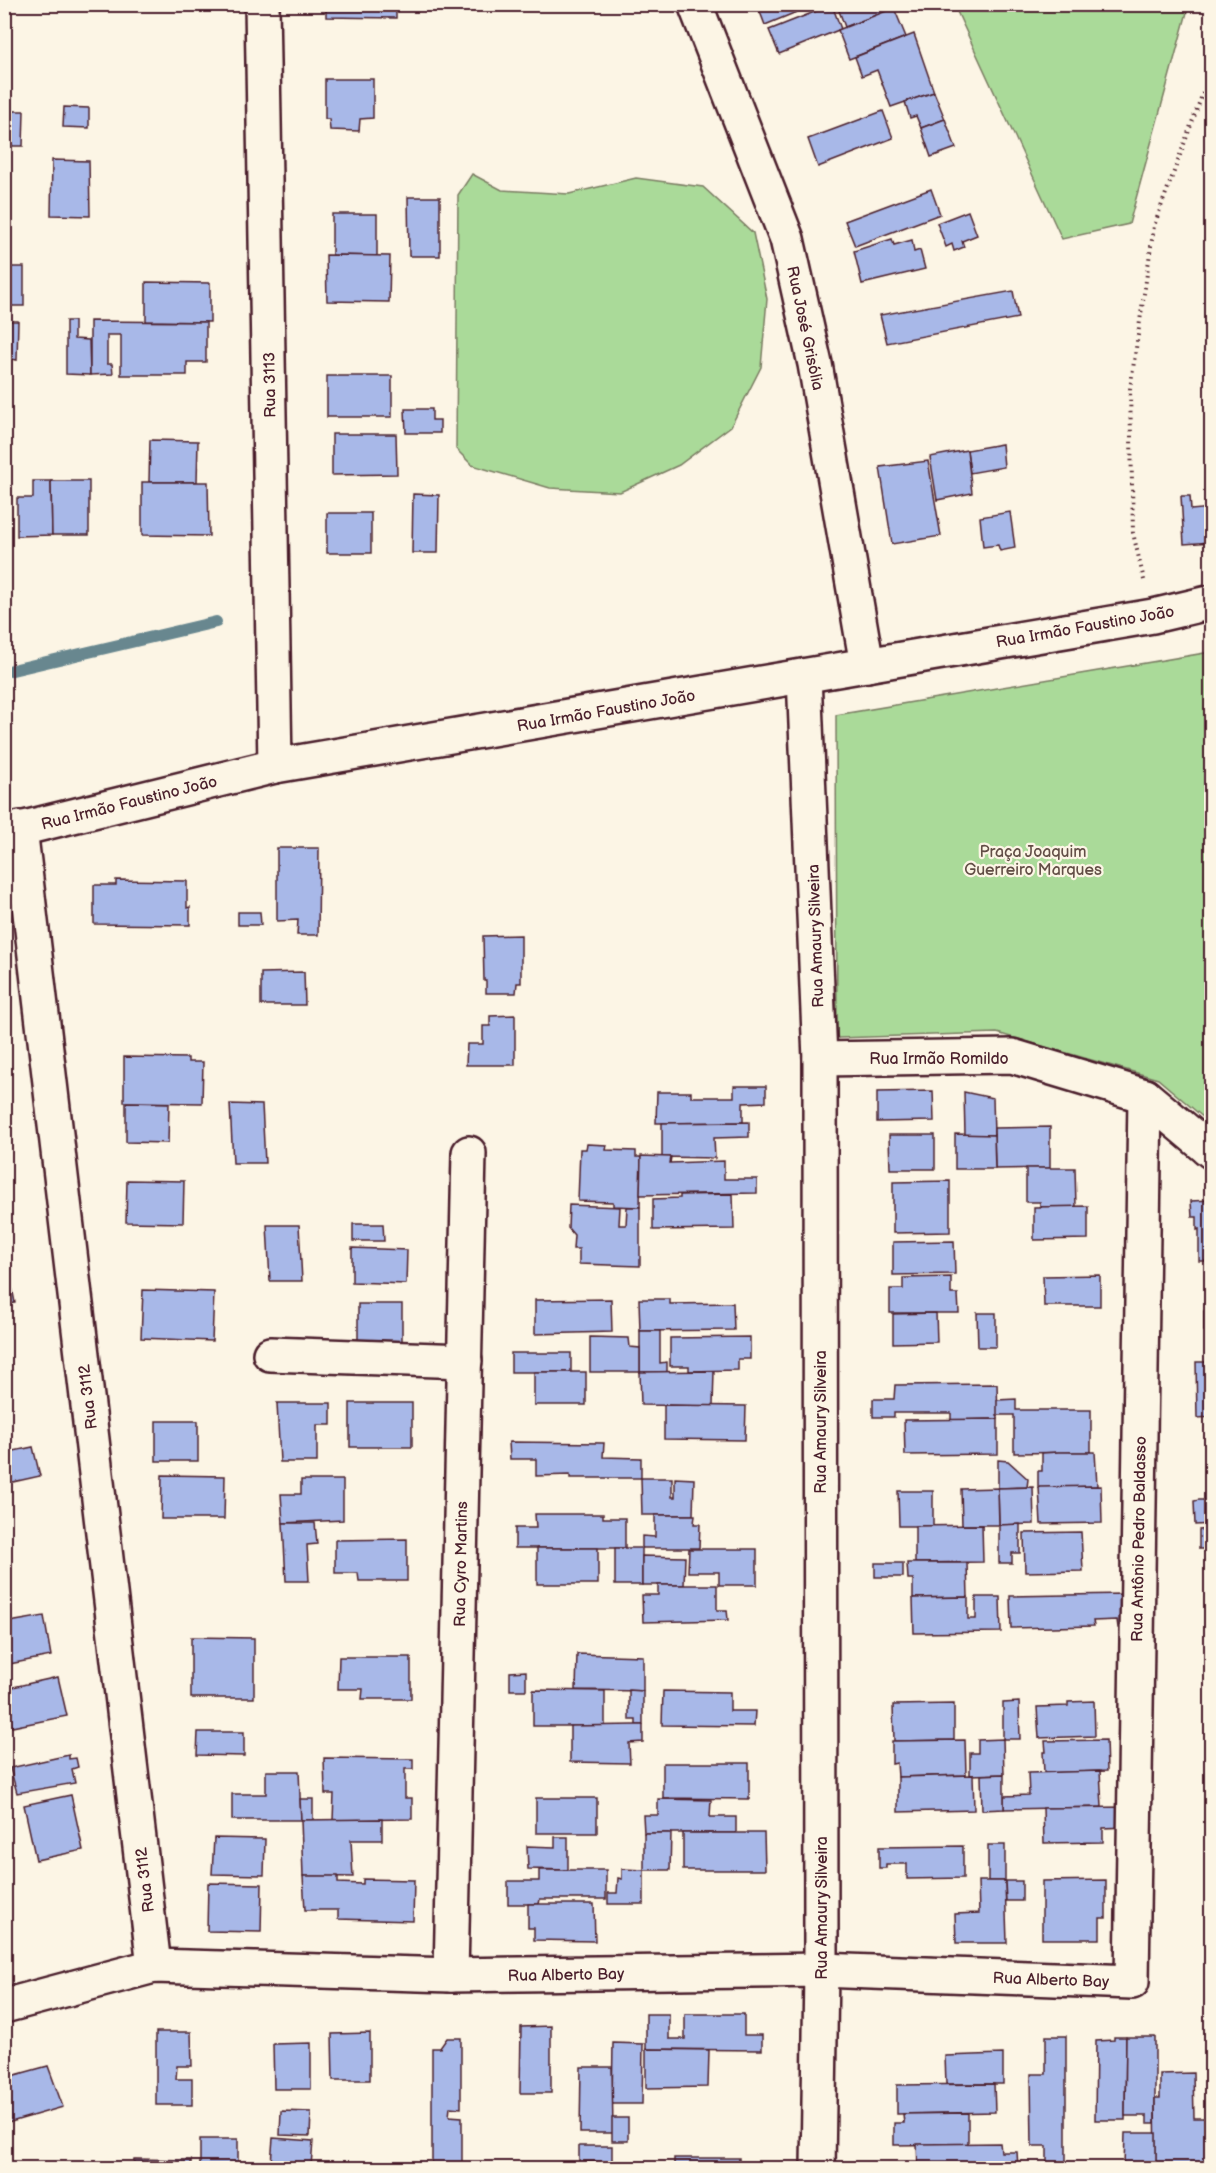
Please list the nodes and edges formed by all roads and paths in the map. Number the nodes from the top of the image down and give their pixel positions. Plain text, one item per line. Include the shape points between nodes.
1 (262, 4) edge
2 (694, 4) edge
3 (1212, 68) edge
4 (1212, 602) edge
5 (1153, 616) junction
6 (867, 665) junction
7 (804, 676) junction
8 (275, 766) junction
9 (12, 831) edge
10 (820, 1059) junction
11 (1145, 1096) junction
12 (1212, 1152) edge
13 (469, 1154) dead end
14 (270, 1354) dead end
15 (465, 1361) junction
16 (154, 1966) junction
17 (821, 1970) junction
18 (451, 1975) junction
19 (1132, 1982) joint
20 (4, 2006) edge
21 (818, 2169) edge

1 - 8 street, Rua 3113
2 - 6 street, Rua José Grisólia via 787,239 815,364
3 - 5 path via 1154,226 1130,389 1133,533
4 - 5 street, Rua Irmão Faustino João
5 - 6 street, Rua Irmão Faustino João
6 - 7 street, Rua Irmão Faustino João
7 - 8 street, Rua Irmão Faustino João
7 - 10 street, Rua Amaury Silveira
8 - 9 street, Rua Irmão Faustino João
9 - 16 street, Rua 3112
10 - 11 street, Rua Irmão Romildo via 1012,1056
10 - 17 street, Rua Amaury Silveira
11 - 12 street, Rua Irmão Romildo
11 - 19 street, Rua Antônio Pedro Baldasso
13 - 15 street, Rua Cyro Martins
14 - 15 street
15 - 18 street, Rua Cyro Martins
16 - 18 street, Rua Alberto Bay
16 - 20 street, Rua Alberto Bay
17 - 18 street, Rua Alberto Bay
17 - 19 street, Rua Alberto Bay
17 - 21 street, Rua Amaury Silveira

